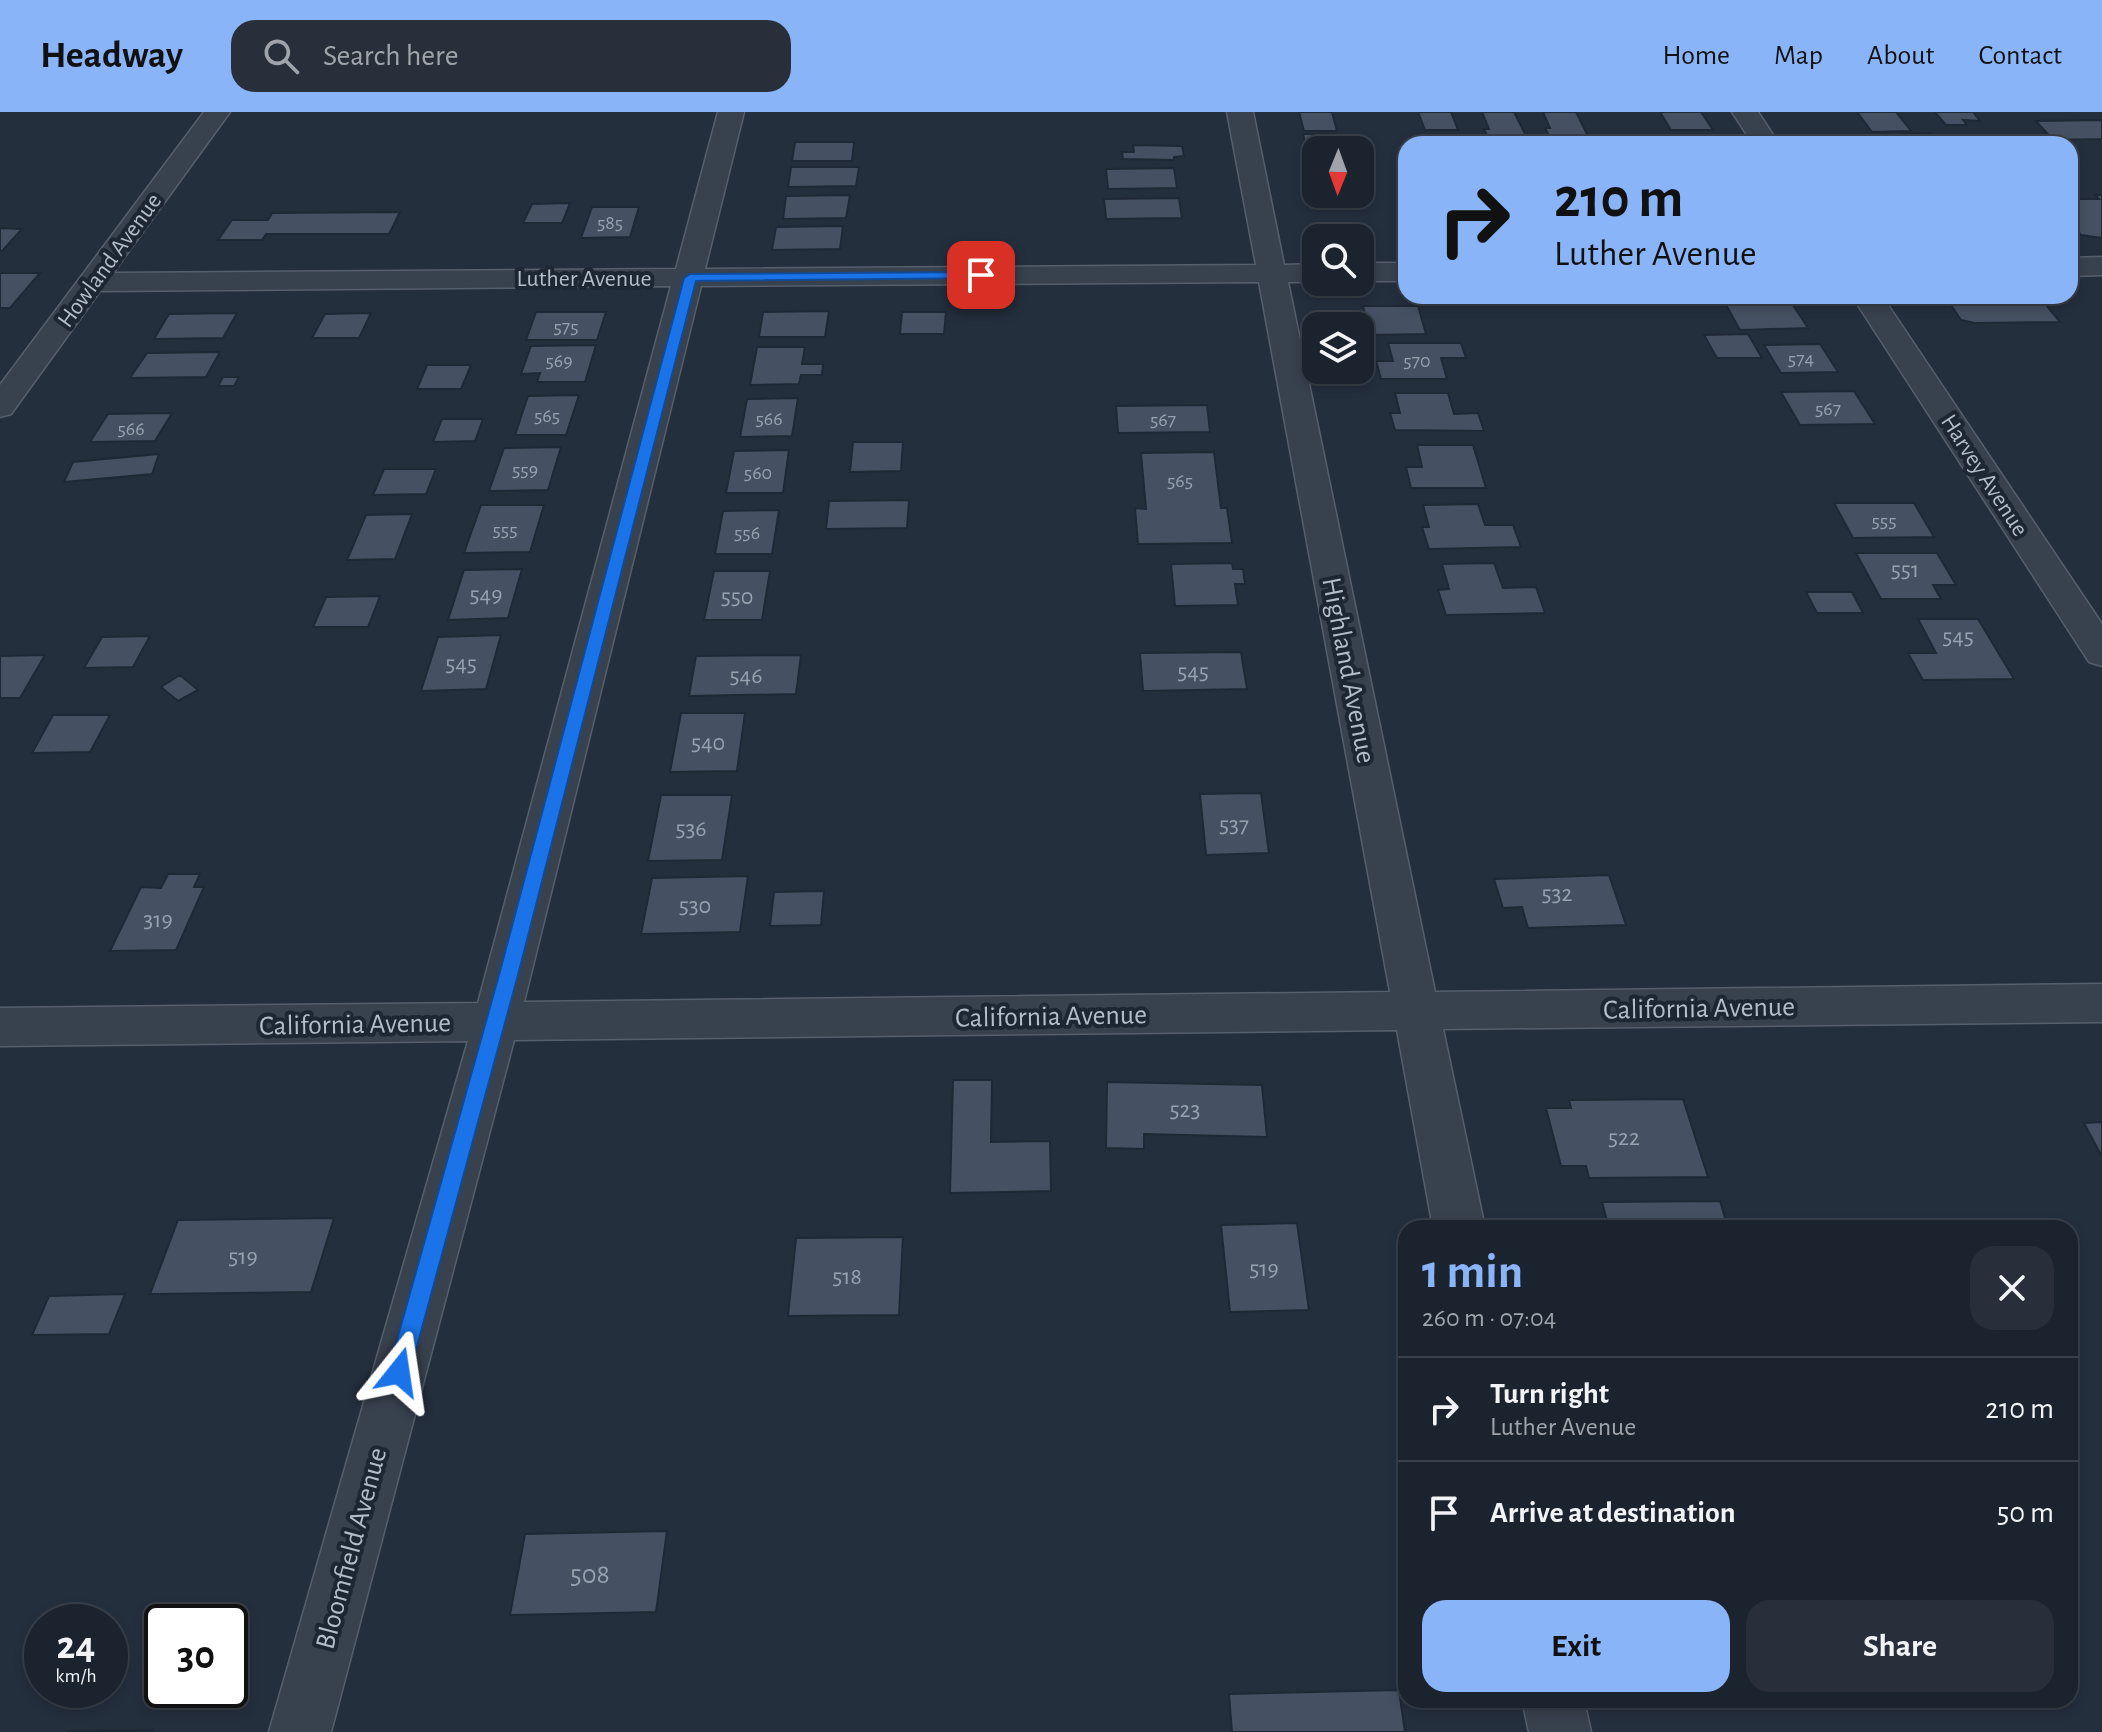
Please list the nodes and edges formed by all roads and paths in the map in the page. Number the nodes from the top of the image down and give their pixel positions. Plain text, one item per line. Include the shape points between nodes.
1 (217, 112) edge
2 (731, 112) edge
3 (1240, 112) edge
4 (1745, 112) edge
5 (1761, 136) edge
6 (2102, 266) edge
7 (2078, 267) edge
8 (1374, 272) edge
9 (1398, 272) edge
10 (1272, 273) junction
11 (1302, 273) edge
12 (690, 278) junction
13 (92, 282) junction
14 (1872, 304) edge
15 (1, 352) edge
16 (40, 353) junction
17 (0, 407) edge
18 (2102, 653) edge
19 (2102, 1003) edge
20 (1416, 1011) junction
21 (496, 1021) junction
22 (0, 1027) edge
23 (1457, 1220) edge
24 (1555, 1708) edge
25 (300, 1732) edge
26 (1560, 1732) edge

1 - 13 street, Howland Avenue
2 - 12 street, Bloomfield Avenue
3 - 10 street, Highland Avenue
4 - 5 street
6 - 7 street
8 - 9 street
10 - 11 street, Luther Avenue
10 - 12 street, Luther Avenue
10 - 20 street, Highland Avenue
12 - 13 street, Luther Avenue
12 - 21 street, Bloomfield Avenue
13 - 16 street, Howland Avenue
14 - 18 street, Harvey Avenue
15 - 16 street
16 - 17 street, Howland Avenue
19 - 20 street, California Avenue
20 - 21 street, California Avenue
20 - 23 street, Highland Avenue
21 - 22 street, California Avenue
21 - 25 street, Bloomfield Avenue
24 - 26 street

